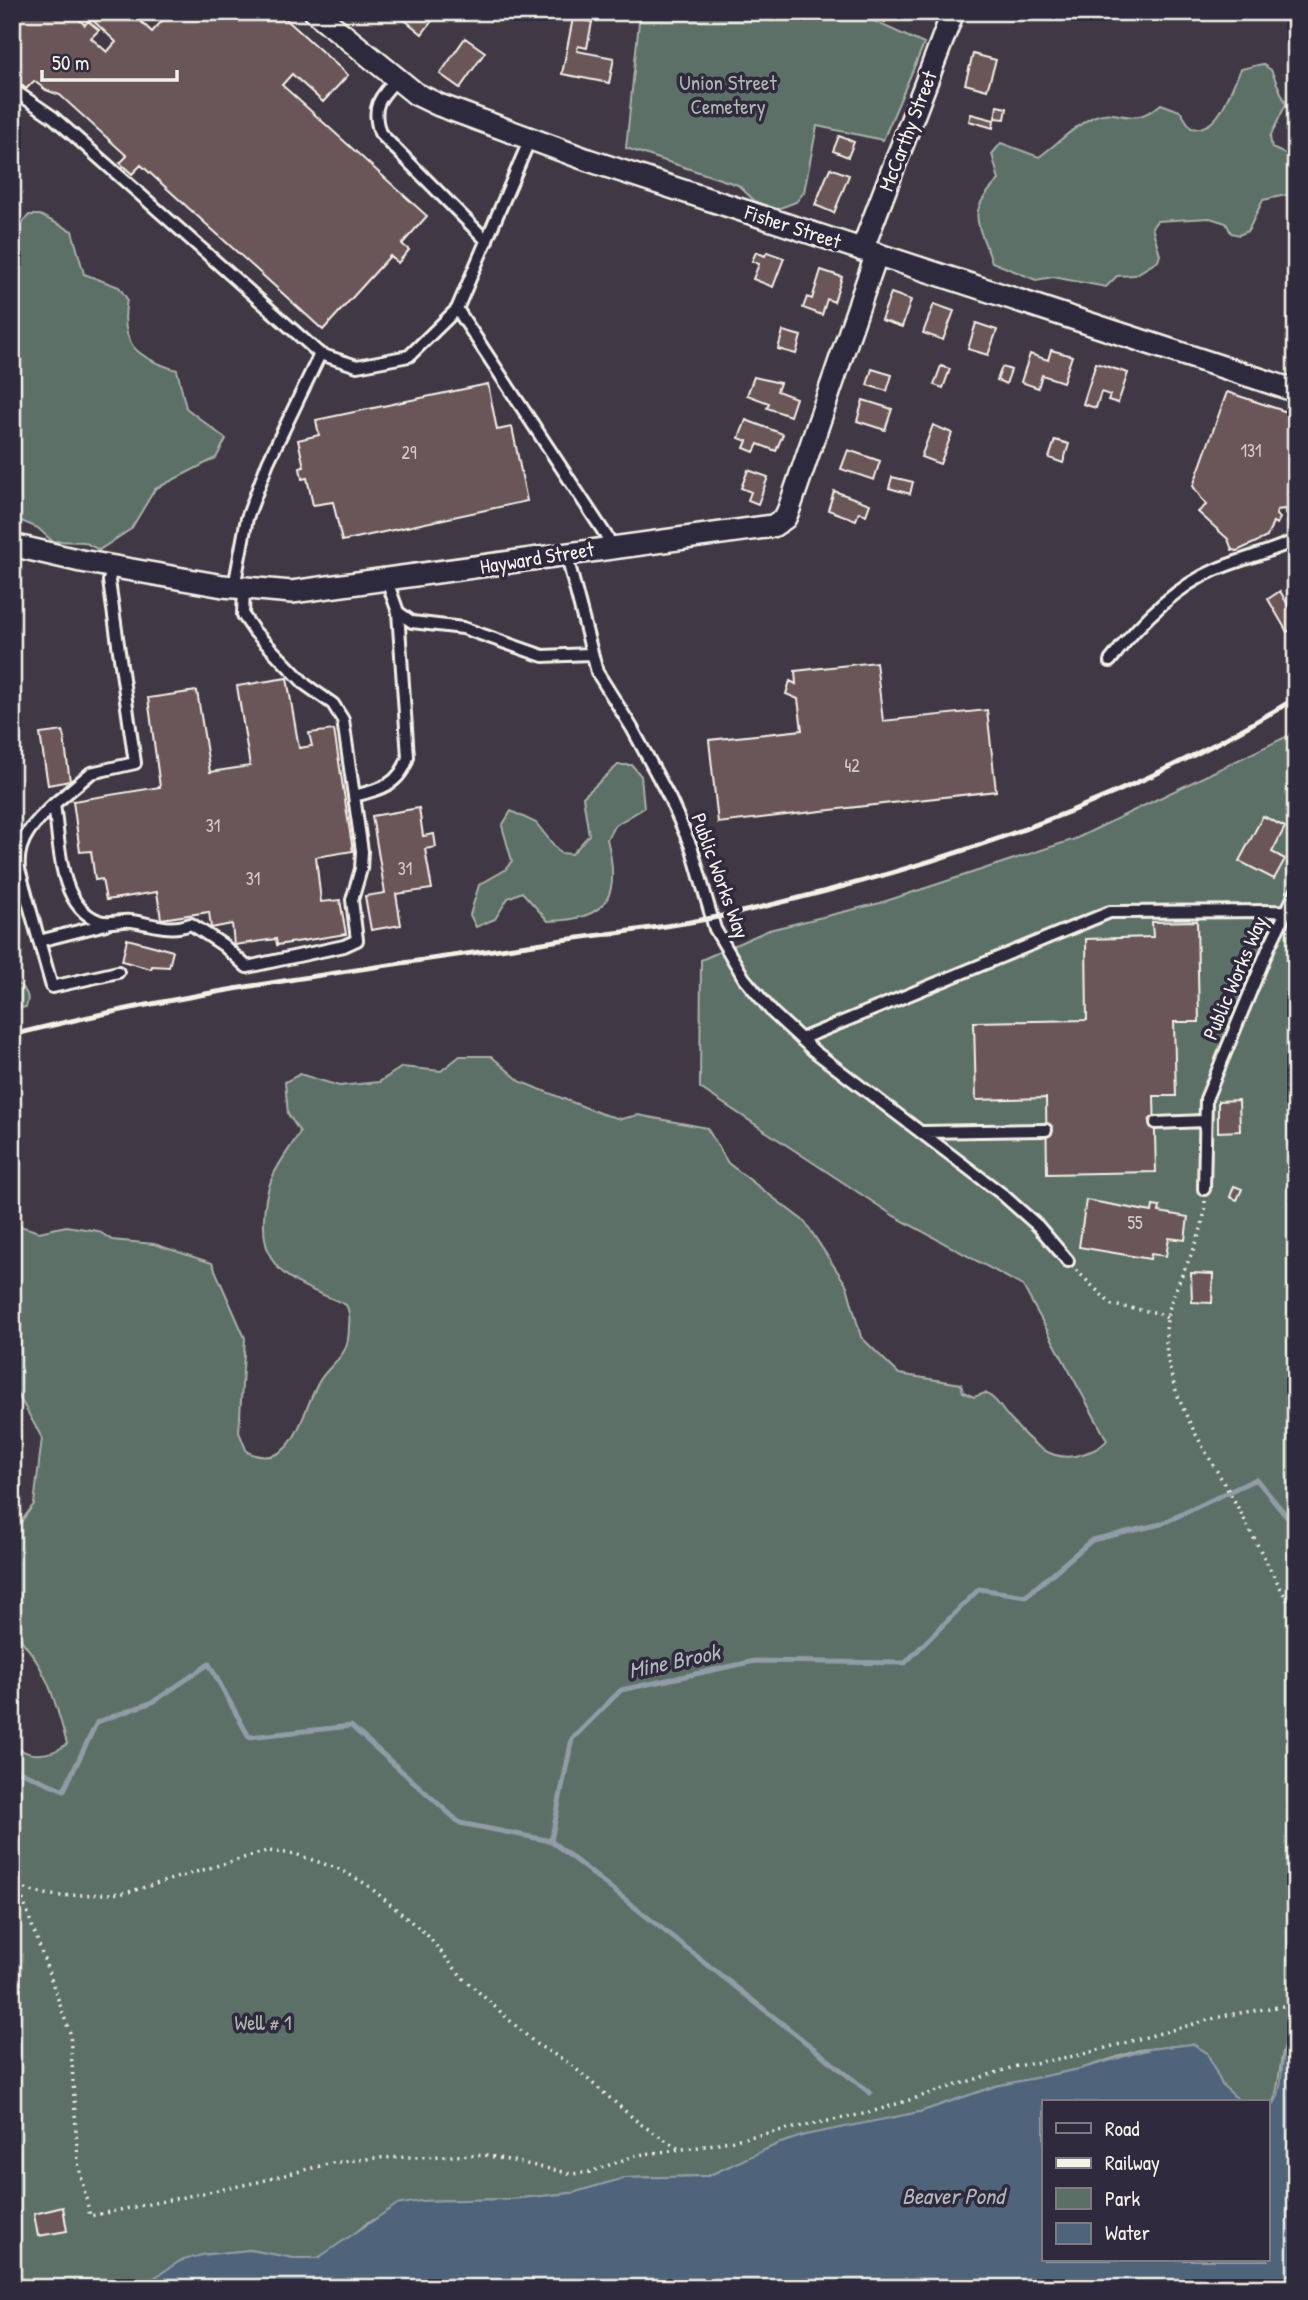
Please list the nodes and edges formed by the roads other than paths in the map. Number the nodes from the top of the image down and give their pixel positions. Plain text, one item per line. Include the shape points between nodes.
1 (316, 12) edge
2 (953, 12) edge
3 (397, 79) junction
4 (12, 89) edge
5 (530, 139) junction
6 (487, 241) junction
7 (869, 253) junction
8 (457, 309) junction
9 (320, 354) junction
10 (1296, 391) edge
11 (1296, 540) edge
12 (12, 545) edge
13 (613, 546) junction
14 (566, 553) junction
15 (112, 566) junction
16 (387, 581) junction
17 (239, 588) junction
18 (398, 612) junction
19 (590, 654) junction
20 (1110, 661) dead end
21 (354, 796) junction
22 (54, 804) junction
23 (1296, 892) edge
24 (1285, 911) junction
25 (109, 923) junction
26 (39, 941) junction
27 (118, 972) dead end
28 (801, 1039) junction
29 (1205, 1121) junction
30 (1156, 1123) dead end
31 (1046, 1130) dead end
32 (923, 1132) junction
33 (1204, 1189) road end
34 (1068, 1261) road end

1 - 3 street, Fisher Street
2 - 7 street, McCarthy Street
3 - 5 street, Fisher Street via 428,100
3 - 6 lane via 377,103 374,116 380,133
4 - 9 lane via 52,117
5 - 6 lane
5 - 7 street, Fisher Street
6 - 8 lane
7 - 10 street, Fisher Street
7 - 13 street, Hayward Street via 785,518 761,529
8 - 9 lane via 409,356 357,366
8 - 13 lane
9 - 17 lane via 268,462 247,518
11 - 20 lane via 1212,571 1175,594
12 - 15 street, Hayward Street
13 - 14 street, Hayward Street
14 - 16 street, Hayward Street
14 - 19 lane, Public Works Way
15 - 17 street, Hayward Street
15 - 22 lane via 110,581 135,763 91,773
16 - 17 street, Hayward Street via 301,592
16 - 18 lane
17 - 21 lane via 243,615 254,631 344,720
18 - 19 lane via 412,622 463,628 543,656
18 - 21 lane via 408,757 394,781 380,790
19 - 28 lane, Public Works Way via 670,799 692,849 719,939 756,994
21 - 25 lane via 362,851 352,900 358,935 353,942 247,967 191,924 167,928 132,920
22 - 25 lane via 72,900 96,920
22 - 26 lane via 19,849 19,869
23 - 24 lane, Public Works Way
24 - 28 lane via 1110,912
24 - 29 lane, Public Works Way via 1210,1089
25 - 26 lane
26 - 27 lane via 52,987
28 - 32 lane, Public Works Way
29 - 30 lane
29 - 33 lane, Public Works Way
31 - 32 lane
32 - 34 lane, Public Works Way via 1026,1214

